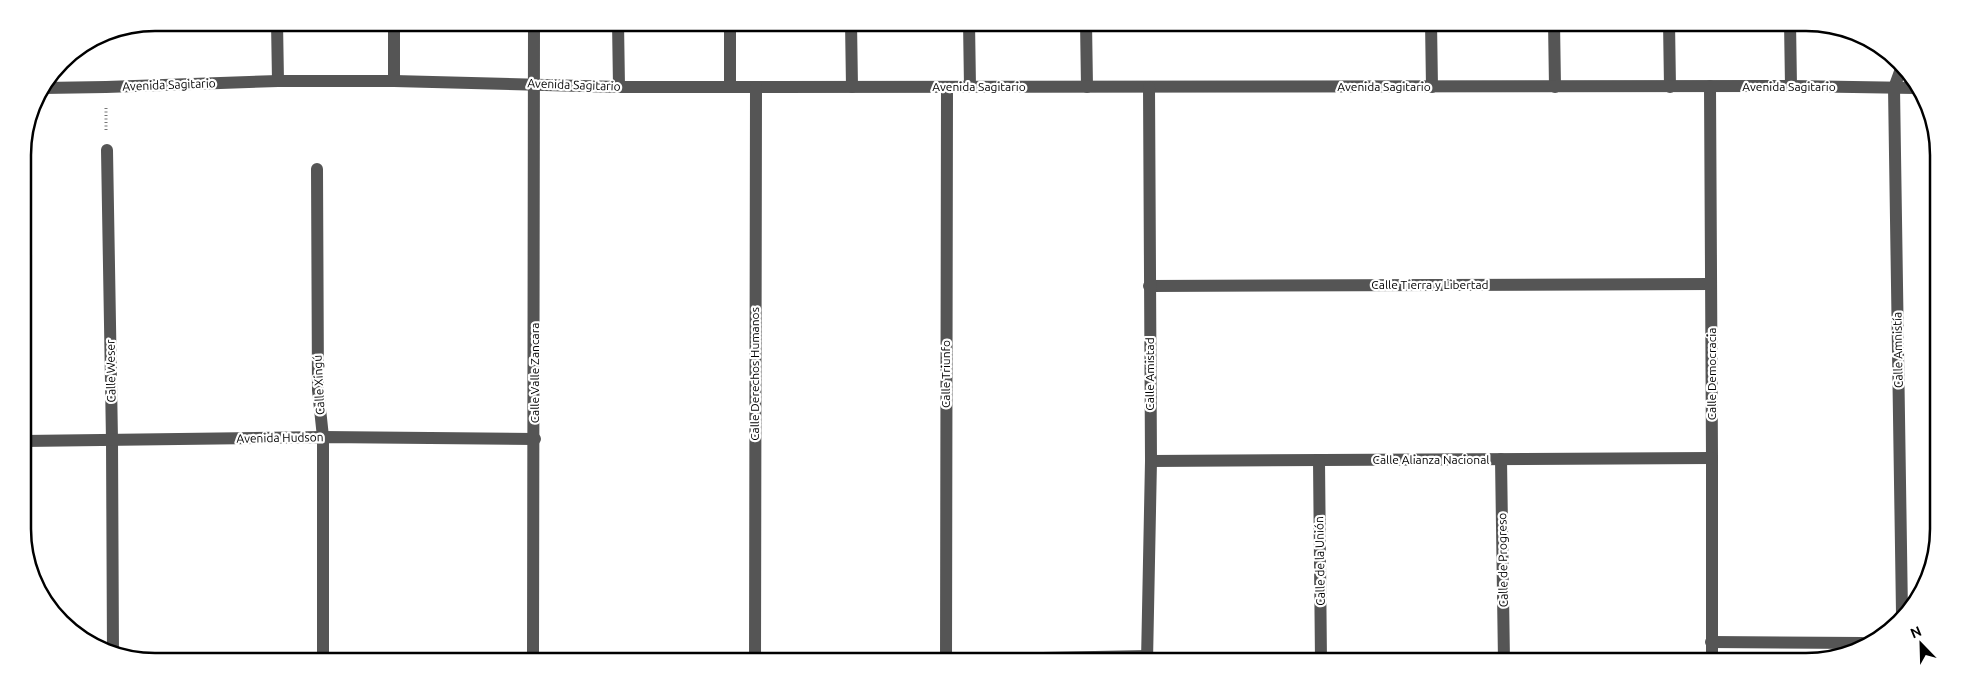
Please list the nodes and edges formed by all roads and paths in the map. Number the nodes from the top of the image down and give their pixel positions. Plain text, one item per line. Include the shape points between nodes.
1 (1086, 31) edge
2 (1431, 31) edge
3 (1554, 31) edge
4 (1669, 31) edge
5 (1790, 31) edge
6 (277, 32) edge
7 (394, 32) edge
8 (534, 32) edge
9 (618, 32) edge
10 (730, 32) edge
11 (851, 32) edge
12 (969, 32) edge
13 (1899, 74) edge
14 (278, 81) junction
15 (394, 81) junction
16 (535, 84) junction
17 (1554, 86) junction
18 (1710, 86) junction
19 (1791, 86) junction
20 (106, 87) junction
21 (619, 87) junction
22 (730, 87) junction
23 (756, 87) junction
24 (852, 87) junction
25 (946, 87) junction
26 (970, 87) junction
27 (1087, 87) junction
28 (1148, 87) junction
29 (1432, 87) junction
30 (52, 88) edge
31 (1670, 88) junction
32 (1894, 88) junction
33 (1910, 88) edge
34 (107, 150) joint
35 (317, 169) dead end
36 (1711, 284) junction
37 (1149, 286) junction
38 (323, 438) junction
39 (535, 439) junction
40 (112, 440) junction
41 (31, 441) edge
42 (1712, 458) junction
43 (1502, 459) junction
44 (1150, 461) junction
45 (1319, 461) junction
46 (1902, 607) edge
47 (1711, 642) junction
48 (1853, 643) edge
49 (113, 645) edge
50 (1147, 652) edge
51 (1321, 652) edge
52 (1504, 652) edge
53 (1712, 652) edge
54 (323, 653) edge
55 (533, 653) edge
56 (755, 653) edge
57 (946, 653) edge

1 - 27 street
2 - 29 street
3 - 17 street
4 - 31 street
5 - 19 street
6 - 14 street
7 - 15 street
8 - 16 street, Calle Valle Zancara
9 - 21 street
10 - 22 street
11 - 24 street
12 - 26 street
13 - 32 street
14 - 15 street, Avenida Sagitario
14 - 20 street, Avenida Sagitario
15 - 16 street, Avenida Sagitario
16 - 21 street, Avenida Sagitario
16 - 39 street, Calle Valle Zancara
17 - 29 street, Avenida Sagitario
17 - 31 street, Avenida Sagitario
18 - 19 street, Avenida Sagitario
18 - 31 street, Avenida Sagitario
18 - 36 street, Calle Democracia
19 - 32 street, Avenida Sagitario
20 - 30 street, Avenida Sagitario
20 - 34 path
21 - 22 street, Avenida Sagitario
22 - 23 street, Avenida Sagitario
23 - 24 street, Avenida Sagitario
23 - 56 street, Calle Derechos Humanos
24 - 25 street, Avenida Sagitario
25 - 26 street, Avenida Sagitario
25 - 57 street, Calle Triunfo
26 - 27 street, Avenida Sagitario
27 - 28 street, Avenida Sagitario
28 - 29 street, Avenida Sagitario
28 - 37 street, Calle Amistad
32 - 33 street, Avenida Sagitario
32 - 46 street, Calle Amnistía
34 - 40 street, Calle Weser
35 - 38 street, Calle Xingú via 318,390
36 - 37 street, Calle Tierra y Libertad
36 - 42 street, Calle Democracia
37 - 44 street, Calle Amistad
38 - 39 street, Avenida Hudson
38 - 40 street, Avenida Hudson
38 - 54 street, Calle Xingú
39 - 55 street, Calle Valle Zancara
40 - 41 street, Avenida Hudson
40 - 49 street, Calle Weser
42 - 43 street, Calle Alianza Nacional
42 - 47 street, Calle Democracia
43 - 45 street, Calle Alianza Nacional
43 - 52 street, Calle de Progreso
44 - 45 street, Calle Alianza Nacional
44 - 50 street, Calle Amistad
45 - 51 street, Calle de la Unión
47 - 48 street
47 - 53 street, Calle Democracia

